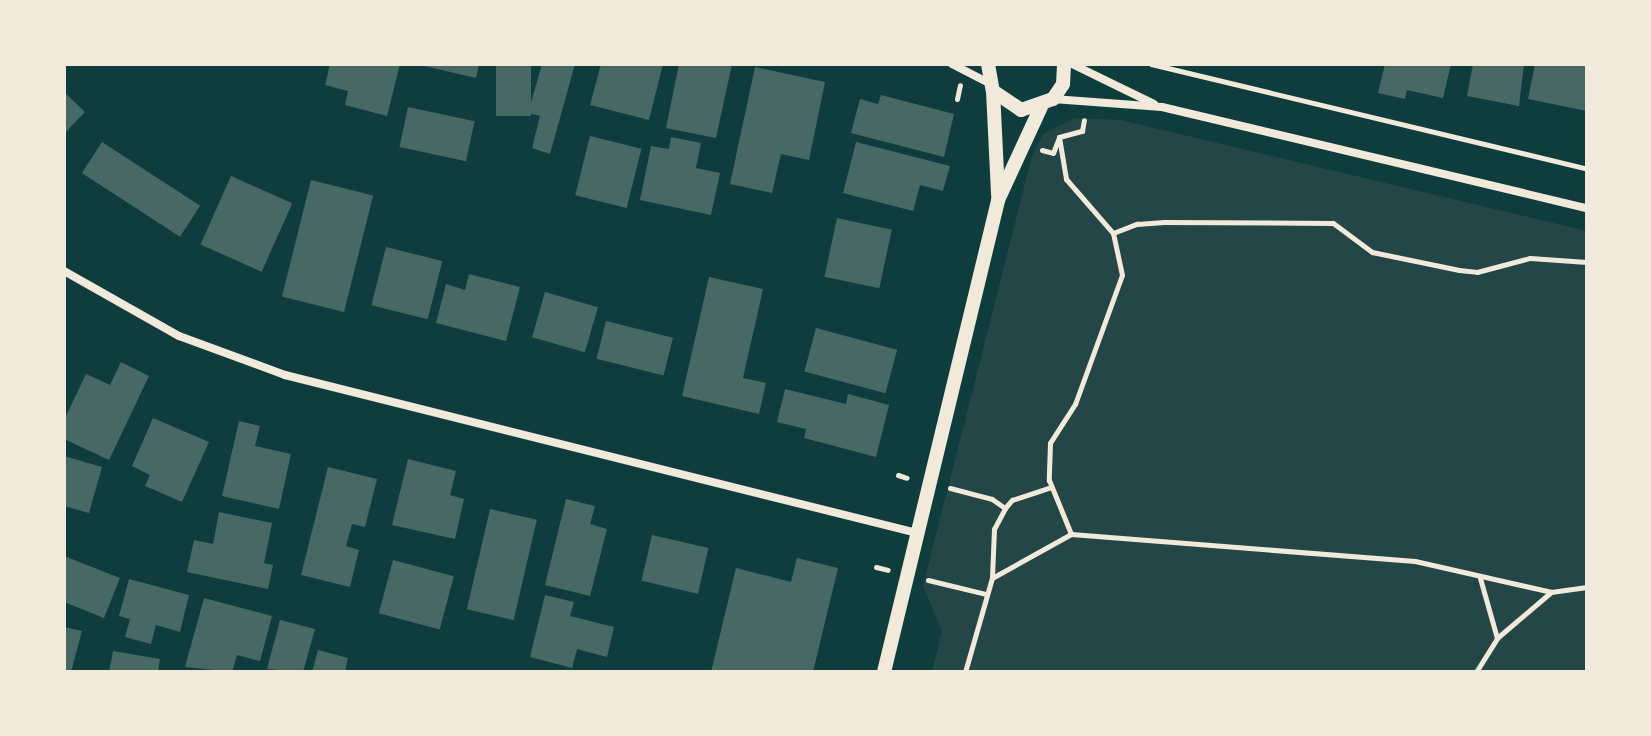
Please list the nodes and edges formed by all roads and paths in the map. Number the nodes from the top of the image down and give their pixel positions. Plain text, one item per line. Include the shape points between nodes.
1 (952, 64) edge
2 (988, 64) edge
3 (1064, 64) edge
4 (1072, 64) edge
5 (1151, 64) edge
6 (991, 87) junction
7 (1047, 103) junction
8 (1162, 107) junction
9 (1084, 120) dead end
10 (1059, 137) junction
11 (1038, 149) dead end
12 (1587, 169) edge
13 (998, 200) junction
14 (1587, 208) edge
15 (1113, 233) junction
16 (1587, 262) edge
17 (64, 271) edge
18 (898, 475) dead end
19 (907, 478) dead end
20 (1051, 487) junction
21 (950, 488) dead end
22 (1005, 508) junction
23 (917, 533) junction
24 (1071, 534) junction
25 (876, 567) dead end
26 (888, 570) dead end
27 (992, 578) junction
28 (1480, 578) junction
29 (928, 580) dead end
30 (1587, 587) edge
31 (1551, 592) junction
32 (986, 594) junction
33 (1497, 638) junction
34 (884, 672) edge
35 (965, 672) edge
36 (1476, 672) edge

1 - 6 street
2 - 6 street
3 - 7 street via 1063,84
4 - 8 street
5 - 12 path
6 - 7 street via 1015,109
6 - 13 street
7 - 8 street
7 - 13 street
8 - 14 street
9 - 10 path via 1082,131
10 - 11 path via 1053,153
10 - 15 path via 1066,179
13 - 23 street
15 - 16 path via 1151,223 1333,223 1372,252 1459,270 1477,272 1530,258
15 - 20 path via 1122,275 1075,404 1050,443
17 - 23 street via 179,336 285,375
18 - 19 path
20 - 22 path via 1012,500
20 - 24 path
21 - 22 path via 992,499
22 - 27 path via 994,529
23 - 34 street
24 - 27 path
24 - 28 path via 1415,561
25 - 26 path
27 - 32 path
28 - 31 path
28 - 33 path
29 - 32 path
30 - 31 path
31 - 33 path
32 - 35 path
33 - 36 path

